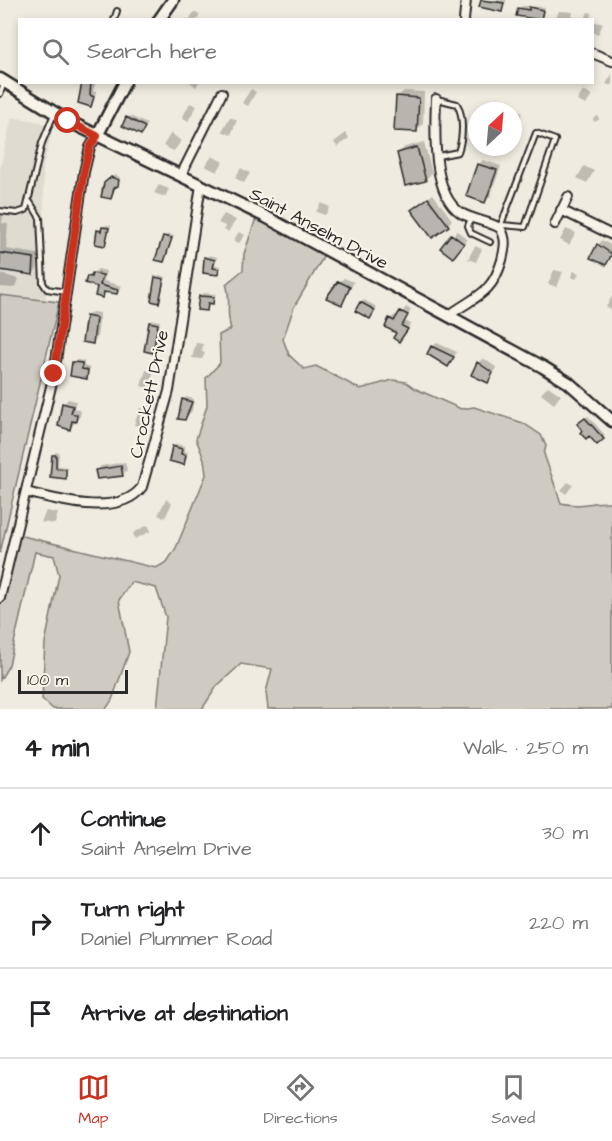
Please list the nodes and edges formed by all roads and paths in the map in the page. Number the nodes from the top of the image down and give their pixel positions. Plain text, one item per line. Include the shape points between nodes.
1 (466, 0) edge
2 (172, 1) edge
3 (117, 11) dead end
4 (115, 18) edge
5 (160, 18) edge
6 (465, 18) edge
7 (594, 54) edge
8 (612, 61) edge
9 (2, 81) edge
10 (124, 84) edge
11 (222, 93) dead end
12 (0, 94) edge
13 (436, 99) joint
14 (54, 114) junction
15 (97, 136) junction
16 (437, 156) junction
17 (182, 176) junction
18 (201, 184) junction
19 (568, 196) dead end
20 (30, 202) junction
21 (561, 210) junction
22 (0, 211) edge
23 (471, 217) junction
24 (555, 224) dead end
25 (501, 226) junction
26 (612, 235) edge
27 (490, 242) dead end
28 (66, 292) junction
29 (448, 316) junction
30 (612, 421) edge
31 (26, 492) junction
32 (0, 598) edge

1 - 6 street
2 - 5 street
3 - 4 lane
7 - 8 street
9 - 12 lane
9 - 14 street, Saint Anselm Drive
10 - 15 street
11 - 17 street
13 - 16 street
13 - 16 lane via 457,104 461,111 458,152
14 - 15 street, Saint Anselm Drive
14 - 20 lane via 40,149
15 - 17 street, Saint Anselm Drive
15 - 28 street via 84,171
16 - 23 street via 445,192 455,207
17 - 18 street, Saint Anselm Drive
18 - 29 street, Saint Anselm Drive
18 - 31 street, Crockett Drive via 169,391 142,487 131,498 109,504
19 - 21 street
20 - 22 lane via 26,210 18,213
20 - 28 lane via 40,218 43,283 50,291
21 - 24 street
21 - 26 street
23 - 25 street
23 - 27 lane via 471,233
25 - 25 lane via 536,133 555,140 525,227
25 - 29 street via 504,250 491,287
28 - 31 street via 54,374
29 - 30 street, Saint Anselm Drive via 560,377
31 - 32 street

